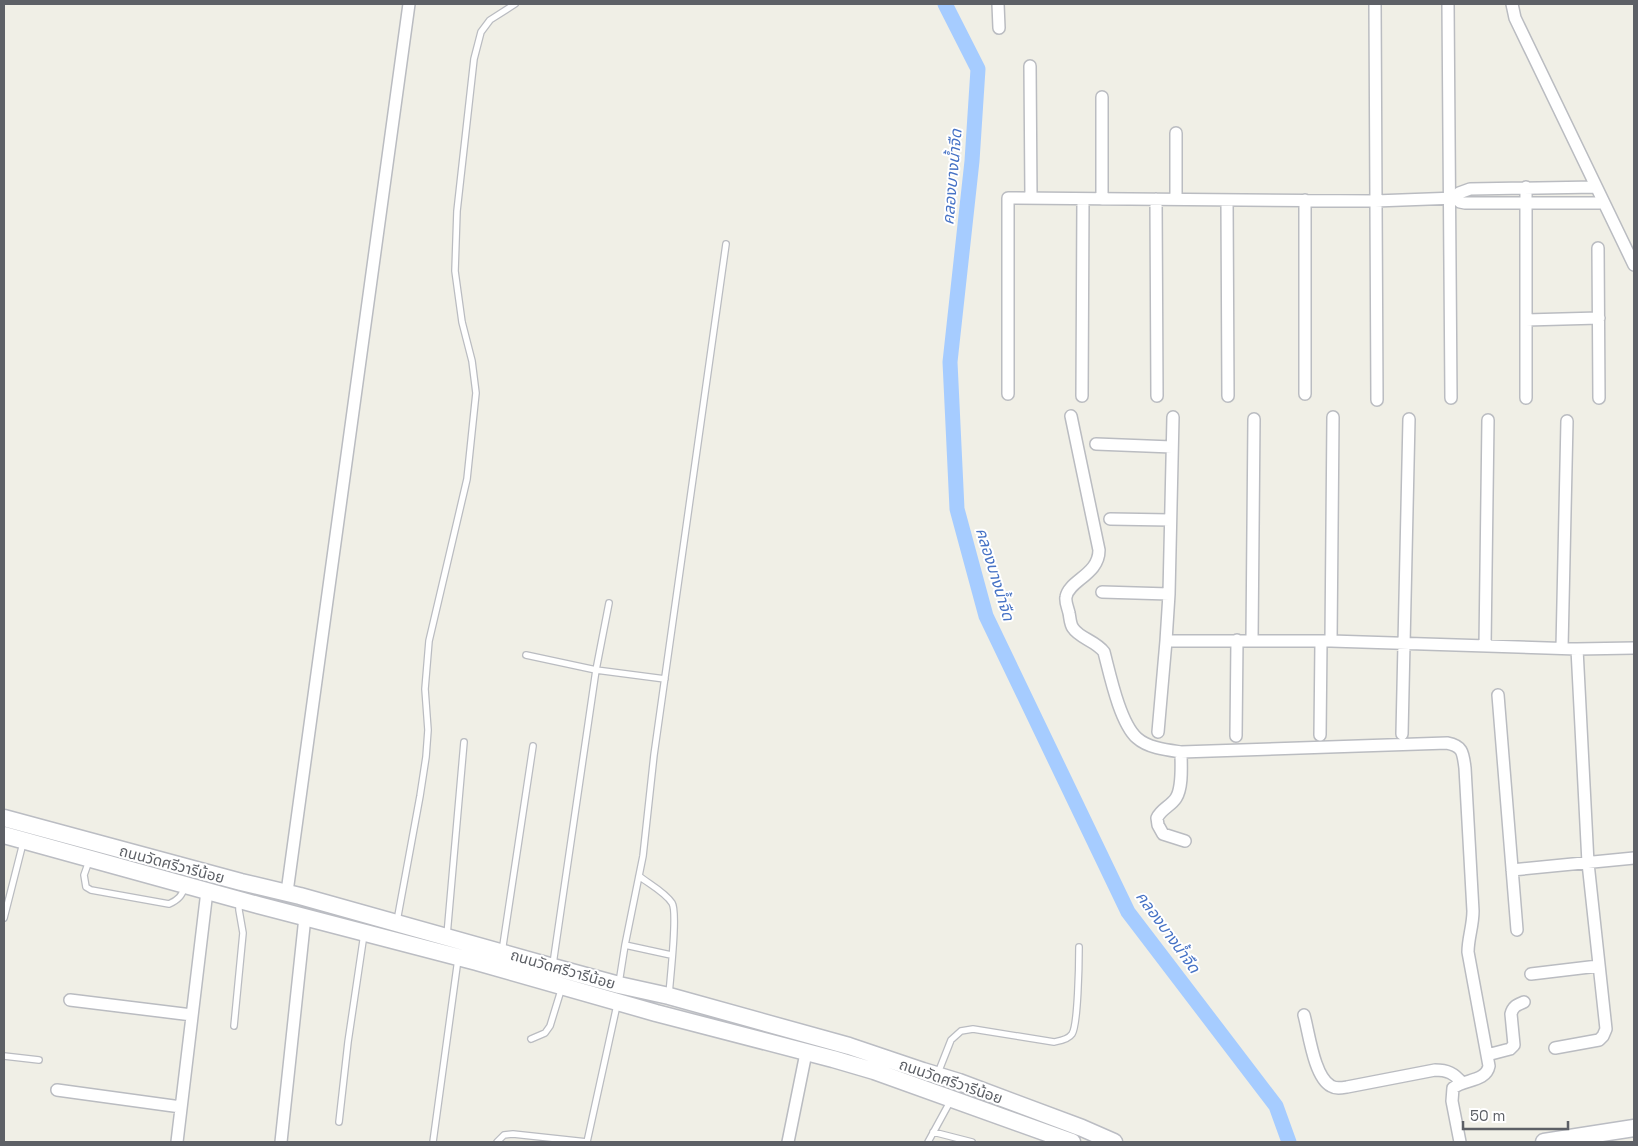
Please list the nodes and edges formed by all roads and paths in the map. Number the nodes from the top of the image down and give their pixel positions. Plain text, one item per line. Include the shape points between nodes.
1 (409, 4) edge
2 (515, 4) edge
3 (998, 4) edge
4 (1374, 4) edge
5 (1448, 4) edge
6 (1512, 4) edge
7 (999, 28) dead end
8 (1030, 66) dead end
9 (1102, 97) dead end
10 (1176, 133) dead end
11 (1526, 187) junction
12 (1596, 187) junction
13 (1031, 198) junction
14 (1453, 198) junction
15 (1083, 199) junction
16 (1102, 199) junction
17 (1156, 199) junction
18 (1176, 199) junction
19 (1227, 200) junction
20 (1305, 200) junction
21 (1375, 201) junction
22 (1527, 202) junction
23 (1604, 203) junction
24 (726, 244) dead end
25 (1598, 248) dead end
26 (1634, 264) edge
27 (1599, 318) junction
28 (1526, 320) junction
29 (1008, 394) dead end
30 (1306, 394) dead end
31 (1082, 396) dead end
32 (1157, 396) dead end
33 (1228, 396) dead end
34 (1451, 398) dead end
35 (1526, 398) dead end
36 (1599, 398) dead end
37 (1378, 400) dead end
38 (1071, 416) dead end
39 (1172, 417) dead end
40 (1333, 418) dead end
41 (1254, 419) dead end
42 (1409, 419) dead end
43 (1488, 420) dead end
44 (1567, 421) dead end
45 (1096, 444) dead end
46 (1172, 447) junction
47 (1110, 519) dead end
48 (1170, 520) junction
49 (1102, 592) dead end
50 (1169, 594) junction
51 (608, 603) dead end
52 (1237, 640) junction
53 (1252, 640) junction
54 (1166, 641) junction
55 (1326, 641) junction
56 (1405, 644) junction
57 (1485, 646) junction
58 (1562, 648) junction
59 (1577, 648) junction
60 (1634, 648) edge
61 (526, 655) dead end
62 (596, 670) junction
63 (665, 679) junction
64 (1498, 695) dead end
65 (1158, 732) dead end
66 (1402, 734) dead end
67 (1320, 735) dead end
68 (1236, 736) dead end
69 (464, 742) dead end
70 (532, 746) dead end
71 (1181, 752) junction
72 (4, 818) edge
73 (4, 835) edge
74 (24, 841) junction
75 (1186, 841) dead end
76 (1634, 858) edge
77 (89, 859) junction
78 (1588, 864) junction
79 (1512, 870) junction
80 (639, 876) junction
81 (185, 885) junction
82 (207, 891) junction
83 (287, 892) junction
84 (240, 900) junction
85 (282, 911) junction
86 (305, 917) junction
87 (4, 918) edge
88 (397, 923) junction
89 (1517, 930) dead end
90 (364, 933) junction
91 (447, 938) junction
92 (625, 945) junction
93 (1080, 947) dead end
94 (502, 952) junction
95 (671, 955) junction
96 (459, 957) junction
97 (1598, 966) junction
98 (552, 967) junction
99 (1532, 974) dead end
100 (619, 985) junction
101 (562, 986) junction
102 (669, 996) junction
103 (70, 1000) dead end
104 (618, 1002) junction
105 (1524, 1002) dead end
106 (192, 1015) junction
107 (1304, 1015) dead end
108 (234, 1026) dead end
109 (531, 1039) dead end
110 (1556, 1048) dead end
111 (806, 1053) junction
112 (1487, 1055) junction
113 (4, 1056) edge
114 (39, 1060) dead end
115 (937, 1075) junction
116 (1462, 1083) junction
117 (57, 1090) dead end
118 (951, 1100) junction
119 (181, 1107) junction
120 (339, 1122) dead end
121 (1634, 1128) edge
122 (933, 1132) junction
123 (177, 1142) edge
124 (281, 1142) edge
125 (433, 1142) edge
126 (497, 1142) edge
127 (587, 1142) edge
128 (788, 1142) edge
129 (928, 1142) edge
130 (972, 1142) edge
131 (1072, 1142) edge
132 (1114, 1142) edge
133 (1460, 1142) edge
134 (1544, 1142) edge

1 - 83 street
2 - 88 lane via 490,20 480,32 474,59 457,211 455,271 476,393 467,480 429,641 425,689 426,757
3 - 7 street
4 - 21 street
5 - 14 street
6 - 12 street via 1515,18
8 - 13 street
9 - 16 street
10 - 18 street
11 - 12 street
11 - 14 street via 1470,189
11 - 22 street
12 - 23 street
13 - 15 street
13 - 29 street via 1008,198
14 - 21 street
14 - 22 street via 1465,203
14 - 34 street
15 - 16 street
15 - 31 street
16 - 17 street
17 - 18 street
17 - 32 street
18 - 19 street
19 - 20 street
19 - 33 street
20 - 21 street
20 - 30 street
21 - 37 street
22 - 23 street
22 - 28 street
23 - 26 street
24 - 63 lane
25 - 27 street
27 - 28 street
27 - 36 street
28 - 35 street
38 - 71 street via 1099,557 1066,596 1072,627 1104,652 1124,719 1137,738 1157,748
39 - 46 street
40 - 55 street
41 - 53 street
42 - 56 street
43 - 57 street
44 - 58 street
45 - 46 street
46 - 48 street
47 - 48 street
48 - 50 street
49 - 50 street
50 - 54 street
51 - 62 lane
52 - 53 street
52 - 54 street
52 - 68 street
53 - 55 street
54 - 65 street
55 - 56 street
55 - 67 street
56 - 57 street
56 - 66 street
57 - 58 street
58 - 59 street
59 - 60 street
59 - 78 street
61 - 62 lane
62 - 63 lane
62 - 98 lane
63 - 80 lane
64 - 79 street
69 - 91 lane
70 - 94 lane
71 - 75 street via 1182,772 1176,798 1156,818 1163,834
71 - 112 street via 1447,742 1460,749 1465,768 1473,911 1468,952
72 - 83 main road, ถนนวัดศรีวารีน้อย
73 - 74 main road, ถนนวัดศรีวารีน้อย
74 - 77 main road, ถนนวัดศรีวารีน้อย
74 - 87 lane
76 - 78 street
77 - 81 main road, ถนนวัดศรีวารีน้อย
77 - 81 lane via 84,875 86,887 91,890 169,904 182,895
78 - 79 street
78 - 97 street
79 - 89 street
80 - 92 lane
80 - 95 lane via 672,904 675,918
81 - 82 main road, ถนนวัดศรีวารีน้อย
82 - 84 main road, ถนนวัดศรีวารีน้อย
82 - 106 street
83 - 85 main road
83 - 88 main road, ถนนวัดศรีวารีน้อย
84 - 85 main road, ถนนวัดศรีวารีน้อย
84 - 108 lane via 243,933
85 - 86 main road, ถนนวัดศรีวารีน้อย
86 - 90 main road, ถนนวัดศรีวารีน้อย
86 - 124 street
88 - 91 main road, ถนนวัดศรีวารีน้อย
90 - 96 main road, ถนนวัดศรีวารีน้อย
90 - 120 lane
91 - 94 main road, ถนนวัดศรีวารีน้อย
92 - 95 lane
92 - 100 lane
93 - 115 lane via 1076,1020 1072,1034 1054,1042 973,1030 961,1032 951,1040
94 - 98 main road, ถนนวัดศรีวารีน้อย
95 - 102 lane
96 - 101 main road, ถนนวัดศรีวารีน้อย
96 - 125 lane
97 - 99 street
97 - 110 street via 1606,1029 1603,1036 1594,1042
98 - 100 main road, ถนนวัดศรีวารีน้อย
100 - 102 main road, ถนนวัดศรีวารีน้อย
101 - 104 main road, ถนนวัดศรีวารีน้อย
101 - 109 lane via 546,1033
102 - 115 main road, ถนนวัดศรีวารีน้อย via 849,1046
103 - 106 street
104 - 111 main road, ถนนวัดศรีวารีน้อย
104 - 127 lane
105 - 112 street via 1512,1009 1514,1045
106 - 119 street
107 - 116 street via 1319,1073 1330,1086 1347,1087 1434,1070 1454,1074
111 - 118 main road, ถนนวัดศรีวารีน้อย via 874,1072
111 - 128 street
112 - 116 street via 1489,1066 1485,1075
113 - 114 lane
115 - 132 main road, ถนนวัดศรีวารีน้อย
116 - 133 street via 1453,1088 1452,1093
117 - 119 street
118 - 122 lane
118 - 131 main road, ถนนวัดศรีวารีน้อย
119 - 123 street
121 - 134 main road
122 - 129 lane
122 - 130 lane
126 - 127 lane via 504,1135 513,1134

